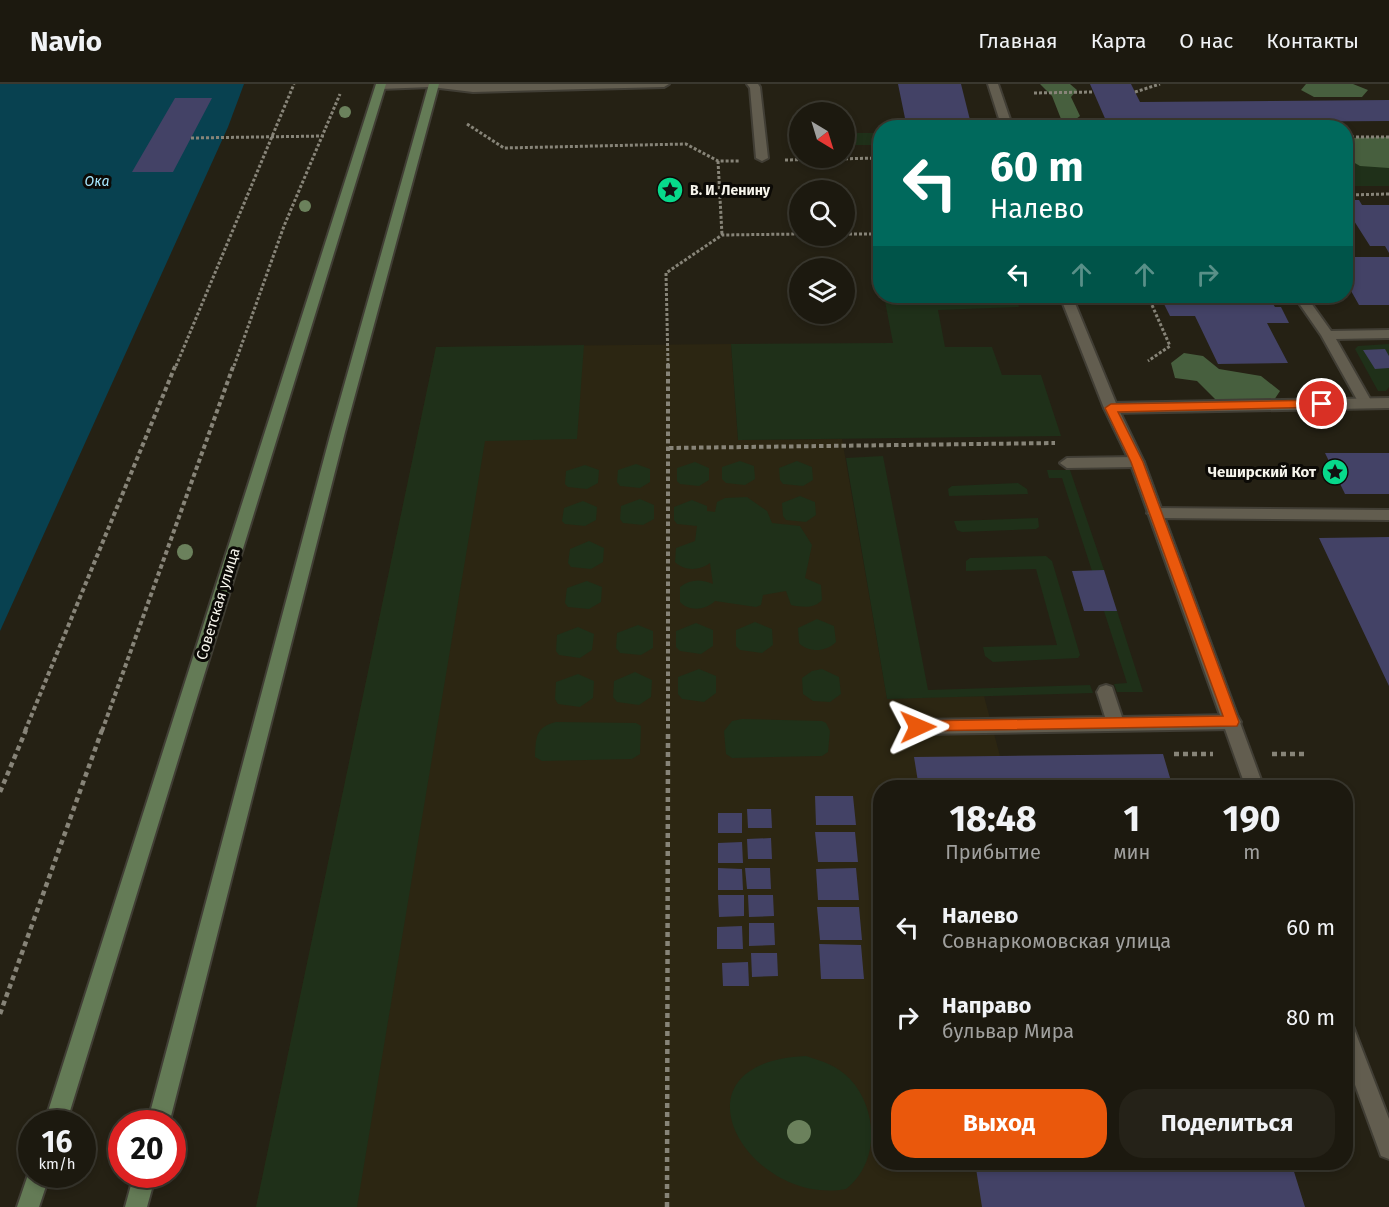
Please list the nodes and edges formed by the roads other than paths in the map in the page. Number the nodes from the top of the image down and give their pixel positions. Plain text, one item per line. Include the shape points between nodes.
1 (437, 84) edge
2 (664, 84) edge
3 (752, 84) edge
4 (993, 84) edge
5 (380, 85) edge
6 (1005, 120) edge
7 (762, 158) dead end
8 (1069, 303) edge
9 (1305, 303) edge
10 (1389, 334) edge
11 (1327, 335) junction
12 (1389, 403) edge
13 (1366, 404) junction
14 (1111, 408) junction
15 (1137, 462) junction
16 (1068, 463) dead end
17 (1155, 513) junction
18 (1389, 515) edge
19 (1106, 692) dead end
20 (1115, 722) junction
21 (1232, 722) junction
22 (918, 727) dead end
23 (1252, 780) edge
24 (1353, 1052) edge
25 (59, 1110) edge
26 (162, 1110) edge
27 (1389, 1148) edge
28 (34, 1188) edge
29 (141, 1188) edge
30 (28, 1207) edge
31 (136, 1207) edge

1 - 2 street via 473,89
1 - 5 street
1 - 26 main road via 338,432
3 - 7 street
4 - 6 street
5 - 25 main road, Советская улица
8 - 14 street
9 - 11 street
10 - 11 street
11 - 13 street
12 - 13 street
13 - 14 street
14 - 15 street
15 - 16 street
15 - 17 street
17 - 18 street
17 - 21 street
19 - 20 street
20 - 21 street
20 - 22 street
21 - 23 street
24 - 27 street
28 - 30 main road
29 - 31 main road

